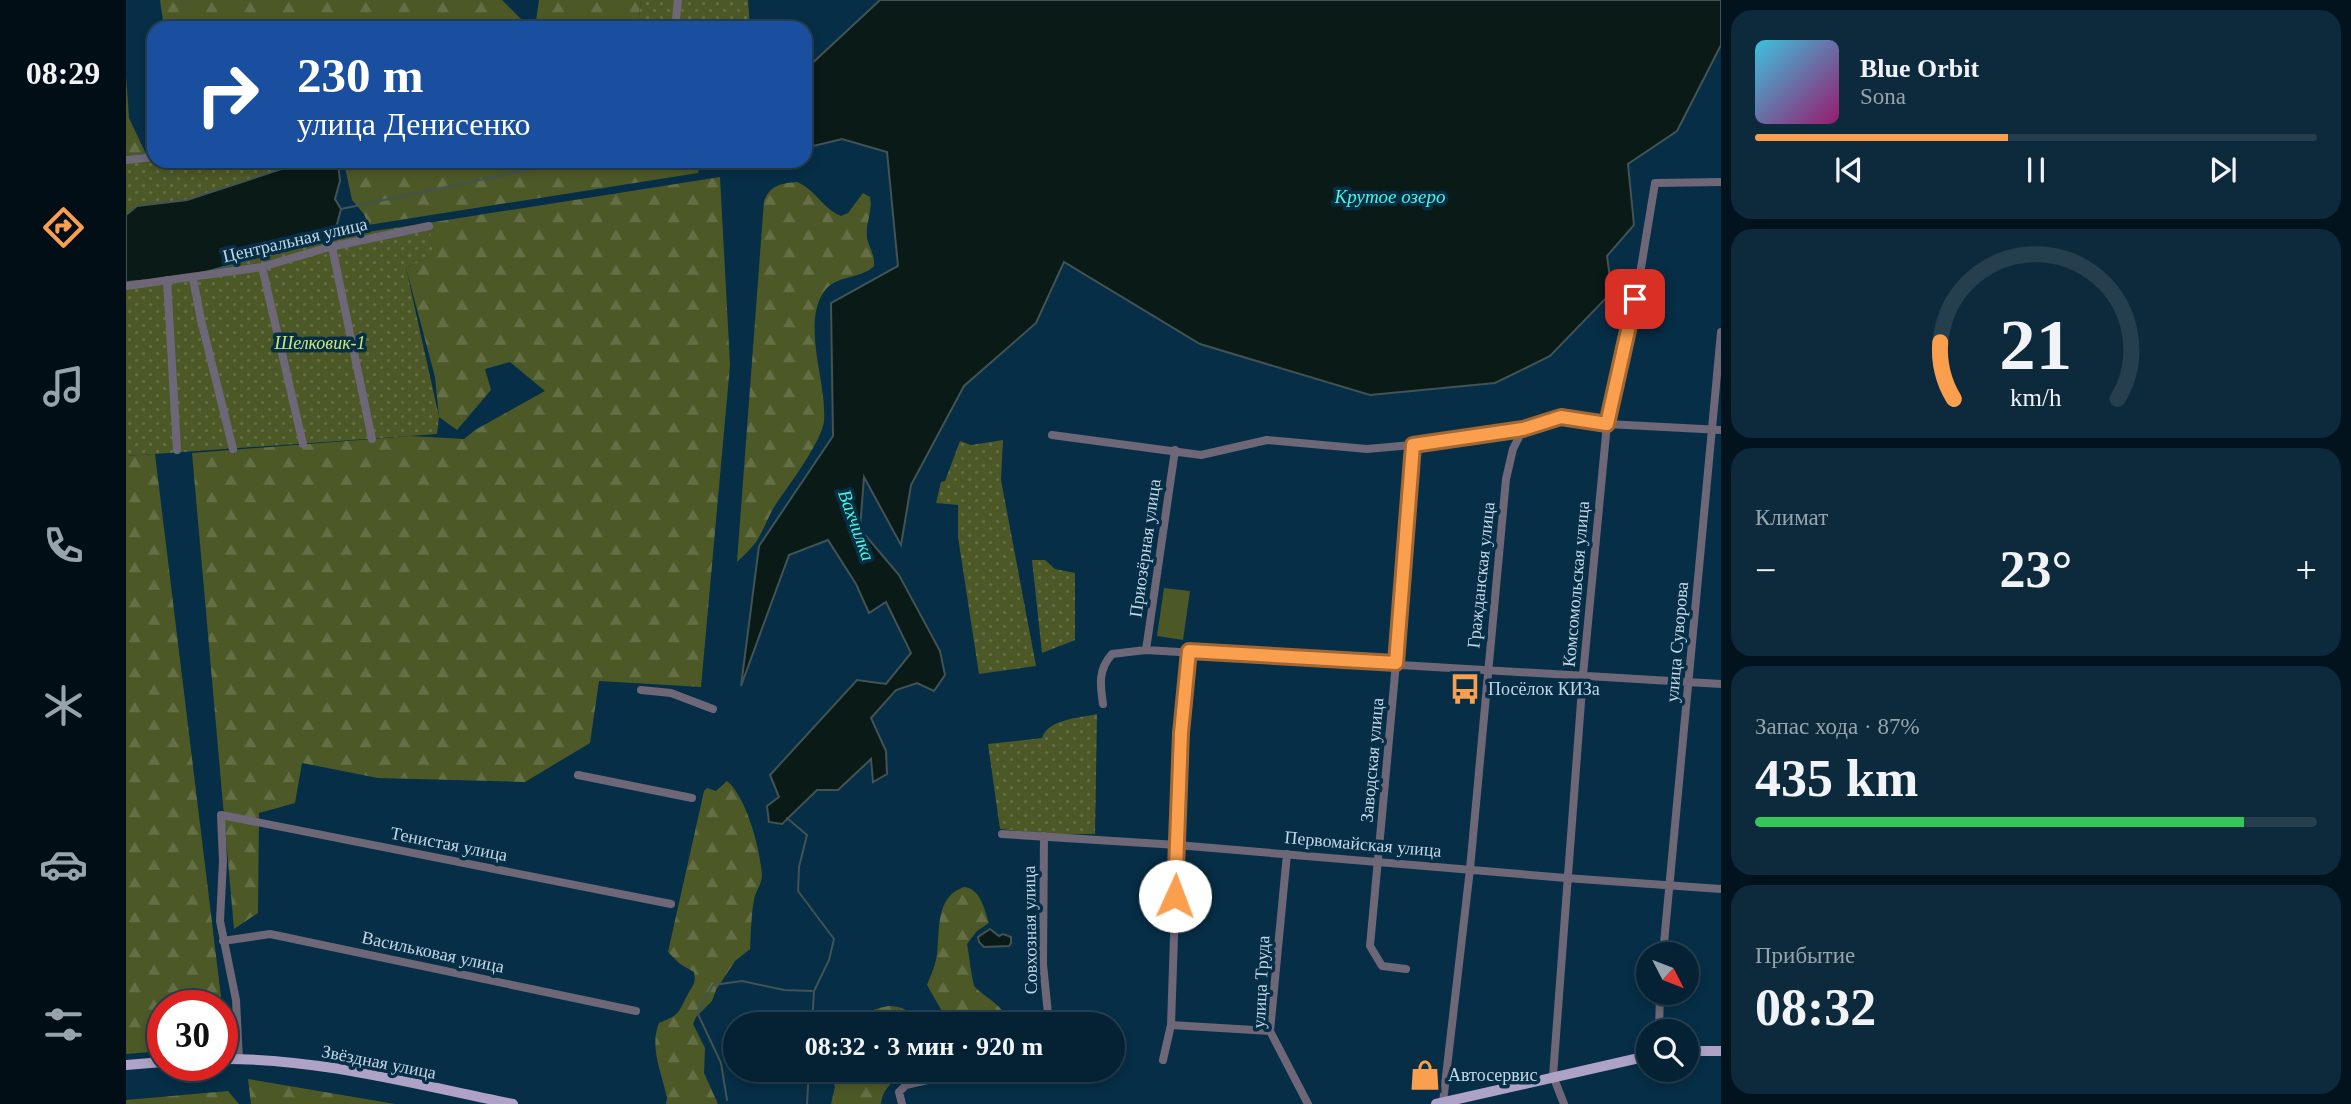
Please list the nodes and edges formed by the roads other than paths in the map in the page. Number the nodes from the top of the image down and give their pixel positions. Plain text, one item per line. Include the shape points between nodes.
1 (678, 0) edge
2 (676, 21) edge
3 (147, 158) edge
4 (126, 160) edge
5 (1721, 182) edge
6 (429, 226) dead end
7 (332, 247) junction
8 (262, 267) junction
9 (194, 278) junction
10 (167, 280) junction
11 (126, 286) edge
12 (1721, 332) edge
13 (1607, 424) junction
14 (1523, 429) junction
15 (1711, 429) junction
16 (1721, 430) edge
17 (1052, 435) dead end
18 (372, 439) dead end
19 (303, 444) dead end
20 (1413, 445) junction
21 (233, 449) dead end
22 (177, 450) dead end
23 (1175, 450) junction
24 (1146, 650) junction
25 (1189, 651) junction
26 (1396, 663) junction
27 (1488, 670) junction
28 (1583, 675) junction
29 (1690, 682) junction
30 (1721, 684) edge
31 (641, 690) dead end
32 (1103, 704) dead end
33 (713, 709) dead end
34 (578, 775) dead end
35 (692, 798) dead end
36 (1002, 834) dead end
37 (1044, 836) junction
38 (1177, 845) junction
39 (1287, 854) junction
40 (1379, 863) junction
41 (1470, 869) junction
42 (1566, 878) junction
43 (1669, 885) junction
44 (1721, 889) edge
45 (671, 904) dead end
46 (223, 942) junction
47 (1663, 942) edge
48 (1406, 969) dead end
49 (636, 1011) dead end
50 (1048, 1012) edge
51 (1171, 1025) junction
52 (1270, 1031) junction
53 (1699, 1051) edge
54 (1721, 1051) edge
55 (239, 1059) joint
56 (1636, 1059) edge
57 (1163, 1060) dead end
58 (147, 1063) edge
59 (126, 1065) edge
60 (1553, 1076) junction
61 (919, 1082) edge
62 (1440, 1103) edge
63 (513, 1104) edge
64 (902, 1104) edge
65 (1308, 1104) edge
66 (1564, 1104) edge

1 - 2 street
3 - 4 street
5 - 13 street, Комсомольская улица via 1655,183
6 - 7 street, Центральная улица
7 - 8 street, Центральная улица
7 - 18 street
8 - 9 street, Центральная улица
8 - 19 street
9 - 10 street, Центральная улица
9 - 21 street
10 - 11 street, Центральная улица
10 - 22 street
12 - 15 street, улица Суворова
13 - 14 street via 1561,417
13 - 15 street
13 - 28 street, Комсомольская улица
14 - 20 street
14 - 27 street, Гражданская улица via 1506,479
15 - 16 street
15 - 29 street, улица Суворова
17 - 23 street
20 - 23 street via 1367,449 1266,440 1201,455
20 - 26 street, Заводская улица
23 - 24 street, Приозёрная улица
24 - 25 street
24 - 32 street via 1112,654 1102,665
25 - 26 street
25 - 38 street
26 - 27 street
26 - 40 street, Заводская улица
27 - 28 street
27 - 41 street, Гражданская улица
28 - 29 street
28 - 42 street, Комсомольская улица
29 - 30 street
29 - 43 street, улица Суворова
31 - 33 street via 671,693
34 - 35 street
36 - 37 street, Первомайская улица
37 - 38 street, Первомайская улица
37 - 50 street, Совхозная улица via 1043,964
38 - 39 street, Первомайская улица
38 - 51 street
39 - 40 street, Первомайская улица
39 - 52 street, улица Труда
40 - 41 street, Первомайская улица
40 - 48 street, Заводская улица via 1370,946 1382,966
41 - 42 street, Первомайская улица
41 - 62 street, Гражданская улица
42 - 43 street, Первомайская улица
42 - 60 street, Комсомольская улица
43 - 44 street, Первомайская улица
43 - 47 street, улица Суворова
45 - 46 street, Тенистая улица via 221,815
46 - 49 street, Васильковая улица via 270,934
46 - 55 street via 236,1000
51 - 52 street
51 - 57 street
52 - 65 street, улица Труда
53 - 54 main road
55 - 63 main road, Звёздная улица via 324,1066
56 - 60 main road
58 - 59 main road
60 - 62 main road
60 - 66 street
61 - 64 street via 899,1092

